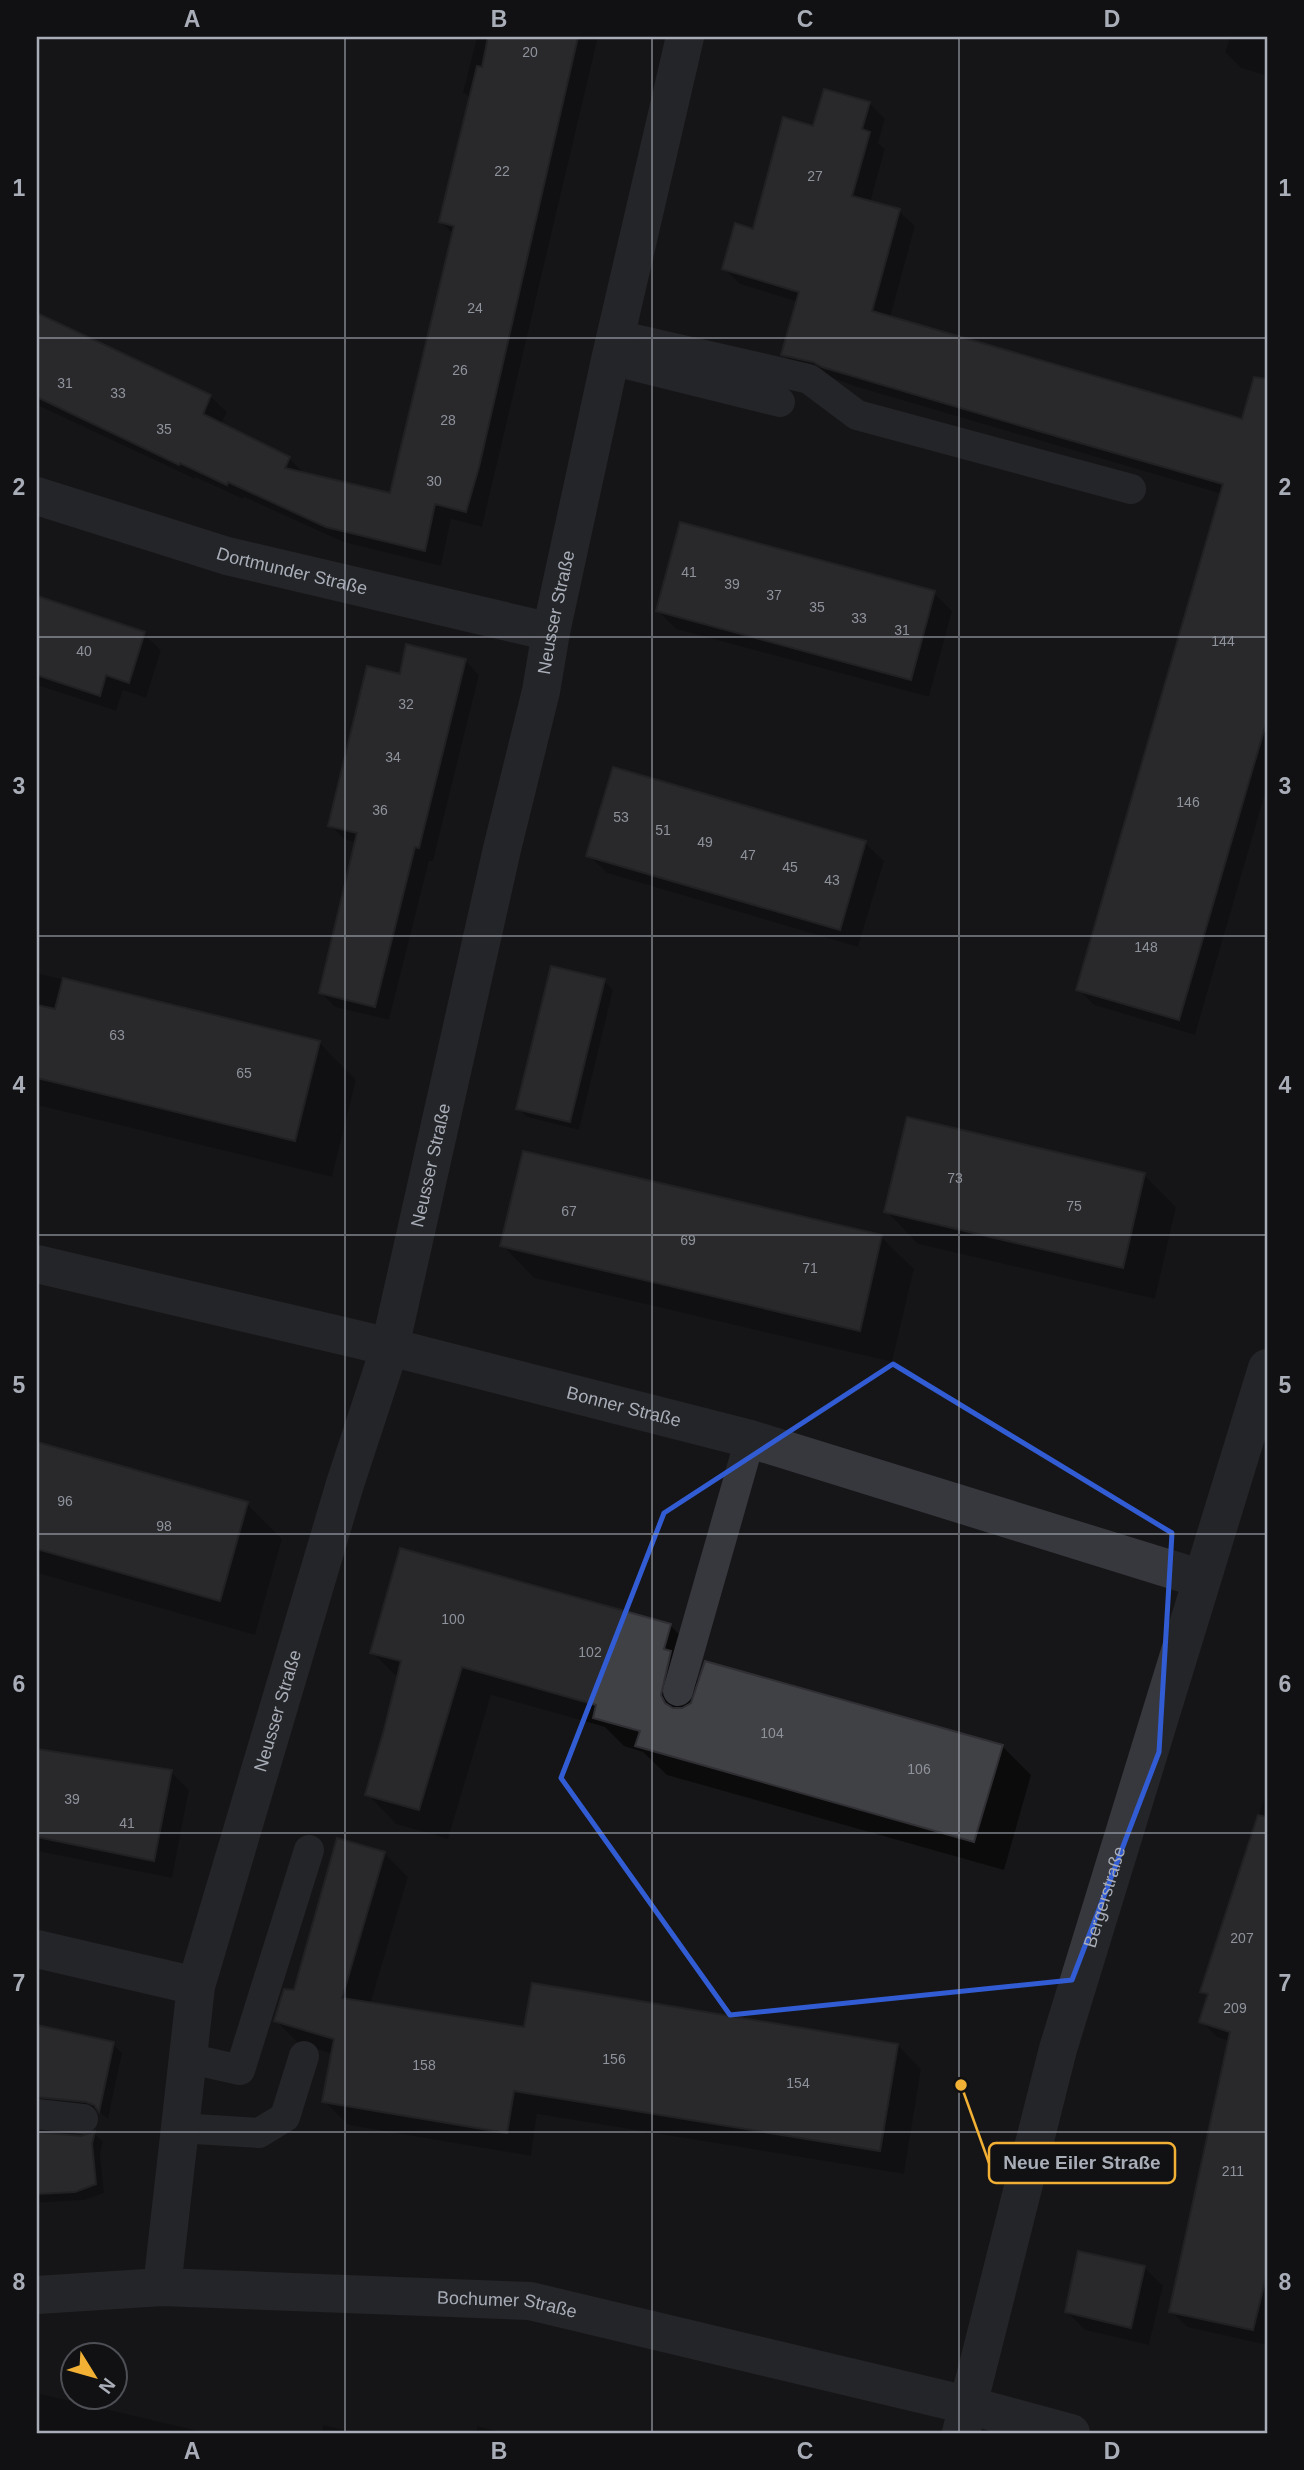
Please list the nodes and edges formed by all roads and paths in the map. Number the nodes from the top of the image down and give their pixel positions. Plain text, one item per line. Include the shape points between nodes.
1 (685, 37) edge
2 (613, 347) junction
3 (780, 402) dead end
4 (1131, 489) dead end
5 (37, 496) edge
6 (551, 632) junction
7 (37, 1264) edge
8 (390, 1348) junction
9 (1267, 1368) edge
10 (750, 1439) junction
11 (1202, 1578) junction
12 (678, 1691) dead end
13 (309, 1850) dead end
14 (37, 1949) edge
15 (196, 1986) junction
16 (304, 2056) dead end
17 (187, 2058) junction
18 (37, 2114) edge
19 (83, 2119) dead end
20 (180, 2128) junction
21 (162, 2287) junction
22 (37, 2295) edge
23 (964, 2419) edge
24 (1071, 2433) edge

1 - 2 street, Neusser Straße
2 - 3 lane
2 - 4 lane via 809,379 857,415
2 - 6 street, Neusser Straße
5 - 6 street, Dortmunder Straße via 227,556
6 - 8 street, Neusser Straße
7 - 8 street, Bonner Straße
8 - 10 street, Bonner Straße
8 - 15 street, Neusser Straße
9 - 11 street, Bergerstraße
10 - 11 street, Bonner Straße
10 - 12 lane
11 - 23 street, Bergerstraße via 1059,2049
13 - 17 lane via 240,2070
14 - 15 street
15 - 17 street, Neusser Straße
16 - 20 lane via 285,2117 259,2133
17 - 20 street, Neusser Straße
18 - 19 lane
20 - 21 street, Neusser Straße
21 - 22 street, Bochumer Straße
21 - 23 street, Bochumer Straße via 530,2301
23 - 24 street, Bochumer Straße

